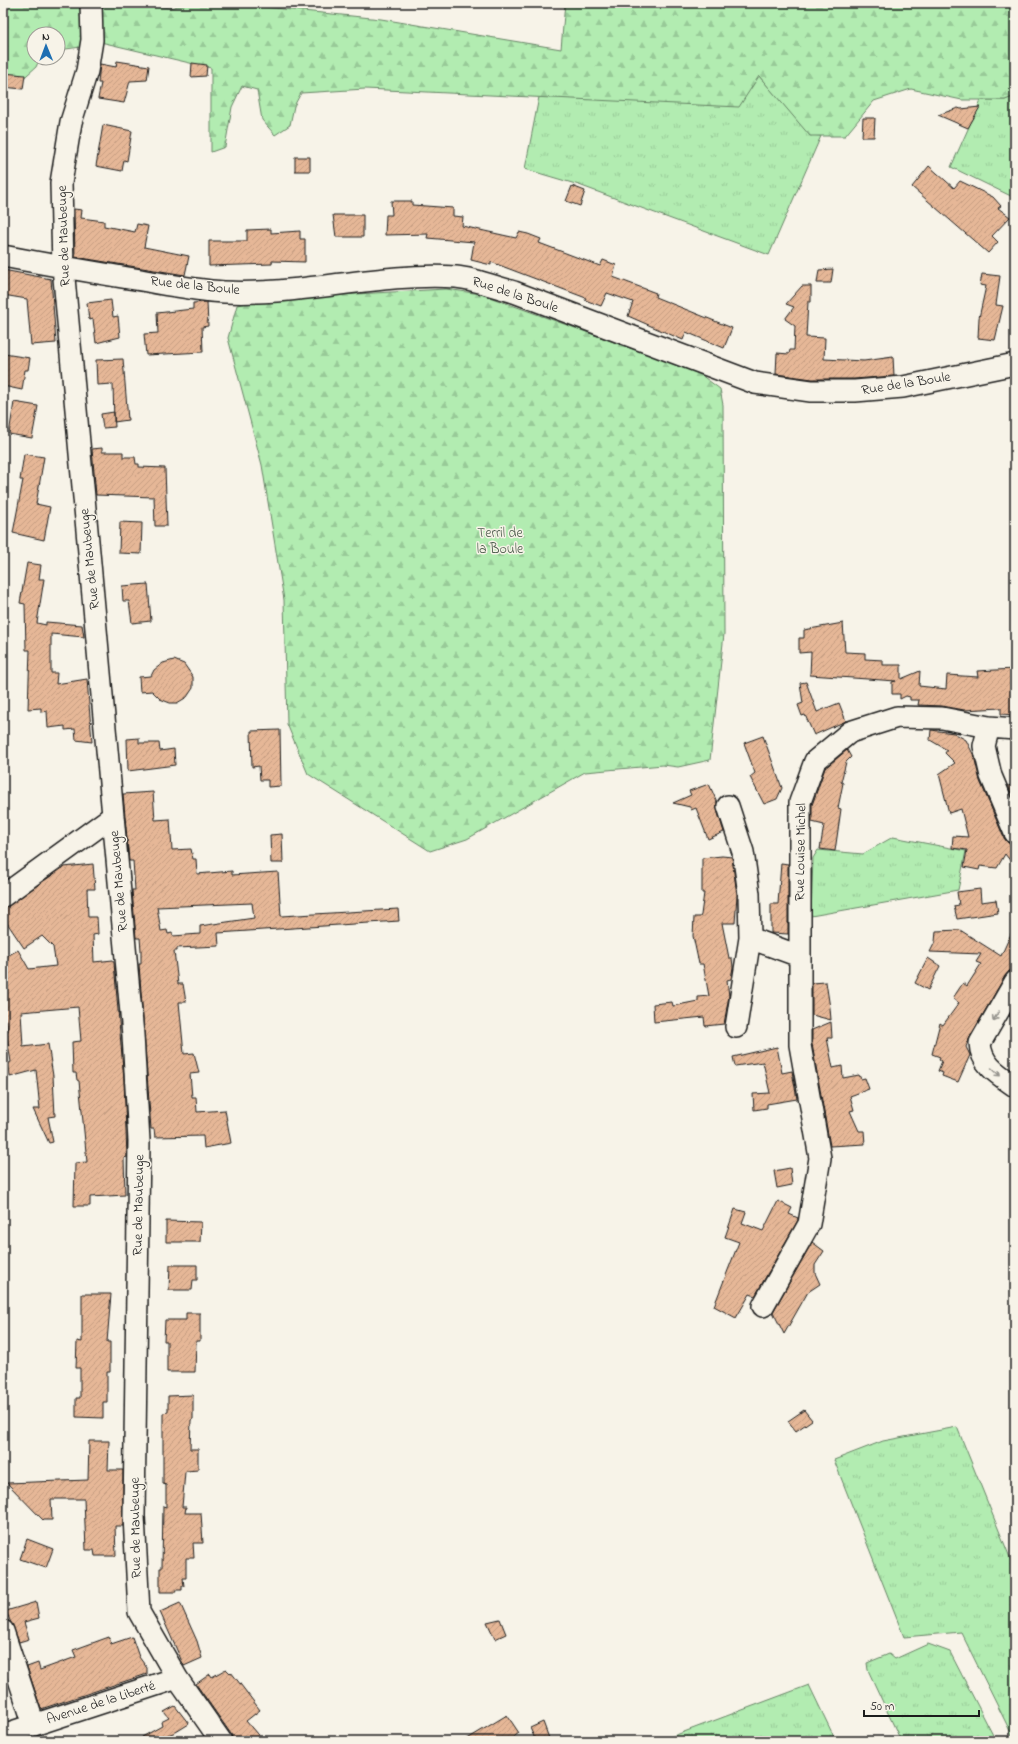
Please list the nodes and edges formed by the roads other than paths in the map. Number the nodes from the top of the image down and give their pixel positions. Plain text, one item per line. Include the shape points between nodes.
1 (91, 3) edge
2 (3, 256) edge
3 (63, 267) junction
4 (1015, 364) edge
5 (989, 727) junction
6 (1015, 729) edge
7 (728, 806) dead end
8 (113, 816) junction
9 (1015, 833) edge
10 (3, 896) edge
11 (750, 938) junction
12 (799, 956) junction
13 (1015, 982) edge
14 (736, 1027) dead end
15 (1015, 1086) edge
16 (763, 1306) dead end
17 (3, 1631) edge
18 (177, 1678) junction
19 (34, 1726) junction
20 (3, 1735) edge
21 (221, 1741) edge

1 - 3 street, Rue de Maubeuge via 92,40 87,71 71,122 61,183
2 - 3 street, Rue de la Boule
3 - 4 street, Rue de la Boule via 224,292 285,291 355,282 426,277 457,278 514,292 755,383 811,391 903,387
3 - 8 street, Rue de Maubeuge
5 - 6 street, Rue Louise Michel
5 - 9 street via 984,746 991,776
5 - 12 street, Rue Louise Michel via 942,718 897,717 850,732 815,761 800,802
7 - 11 street via 743,852 749,894
8 - 10 street
8 - 18 street, Rue de Maubeuge via 140,1141 134,1516 139,1612
11 - 12 street
11 - 14 street
12 - 16 street, Rue Louise Michel via 800,1046 820,1158 809,1224
13 -> 15 street via 980,1043 980,1055 995,1072
17 - 19 street
18 - 19 street, Avenue de la Liberté
18 - 21 street, Rue de Maubeuge
19 - 20 street, Avenue de la Liberté

